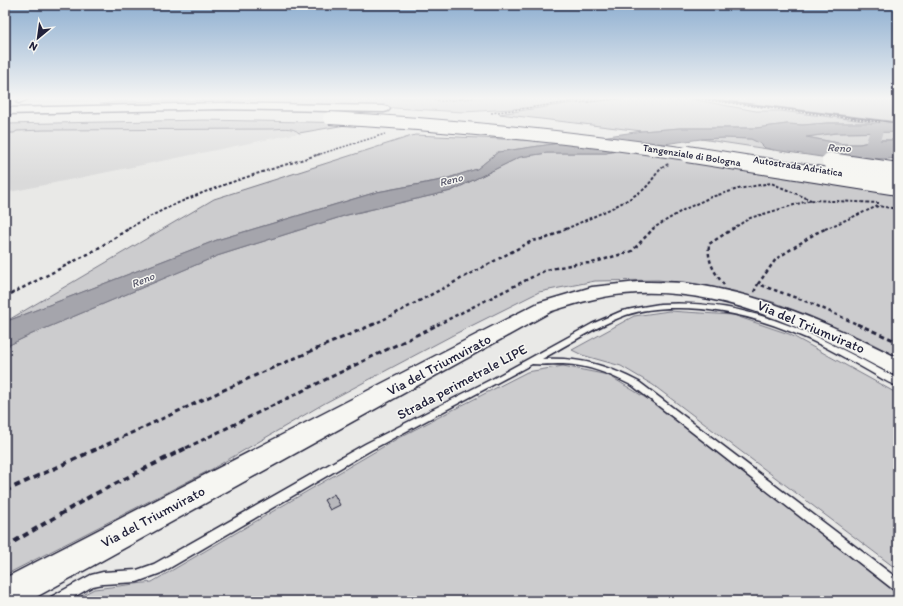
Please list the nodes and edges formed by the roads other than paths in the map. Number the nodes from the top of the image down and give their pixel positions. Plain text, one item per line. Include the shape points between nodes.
1 (455, 126) edge
2 (503, 126) edge
3 (547, 126) edge
4 (817, 159) dead end
5 (898, 171) edge
6 (898, 175) edge
7 (898, 181) edge
8 (898, 187) edge
9 (530, 362) junction
10 (898, 367) edge
11 (898, 384) edge
12 (898, 586) edge
13 (5, 596) edge
14 (55, 601) edge

1 - 8 highway, Tangenziale di Bologna, bridge via 660,150
2 - 7 highway, Autostrada Adriatica via 677,147
3 - 6 highway, Autostrada Adriatica
4 - 5 highway, bridge
9 - 11 lane, Strada perimetrale LIPE via 624,313 658,307 697,306 742,313 794,330
9 - 12 lane via 580,362 602,367 636,384
9 - 14 lane, Strada perimetrale LIPE via 369,447 157,569 136,576 91,581
10 - 13 street, Via del Triumvirato via 810,324 743,298 667,288 624,288 584,294 545,307

